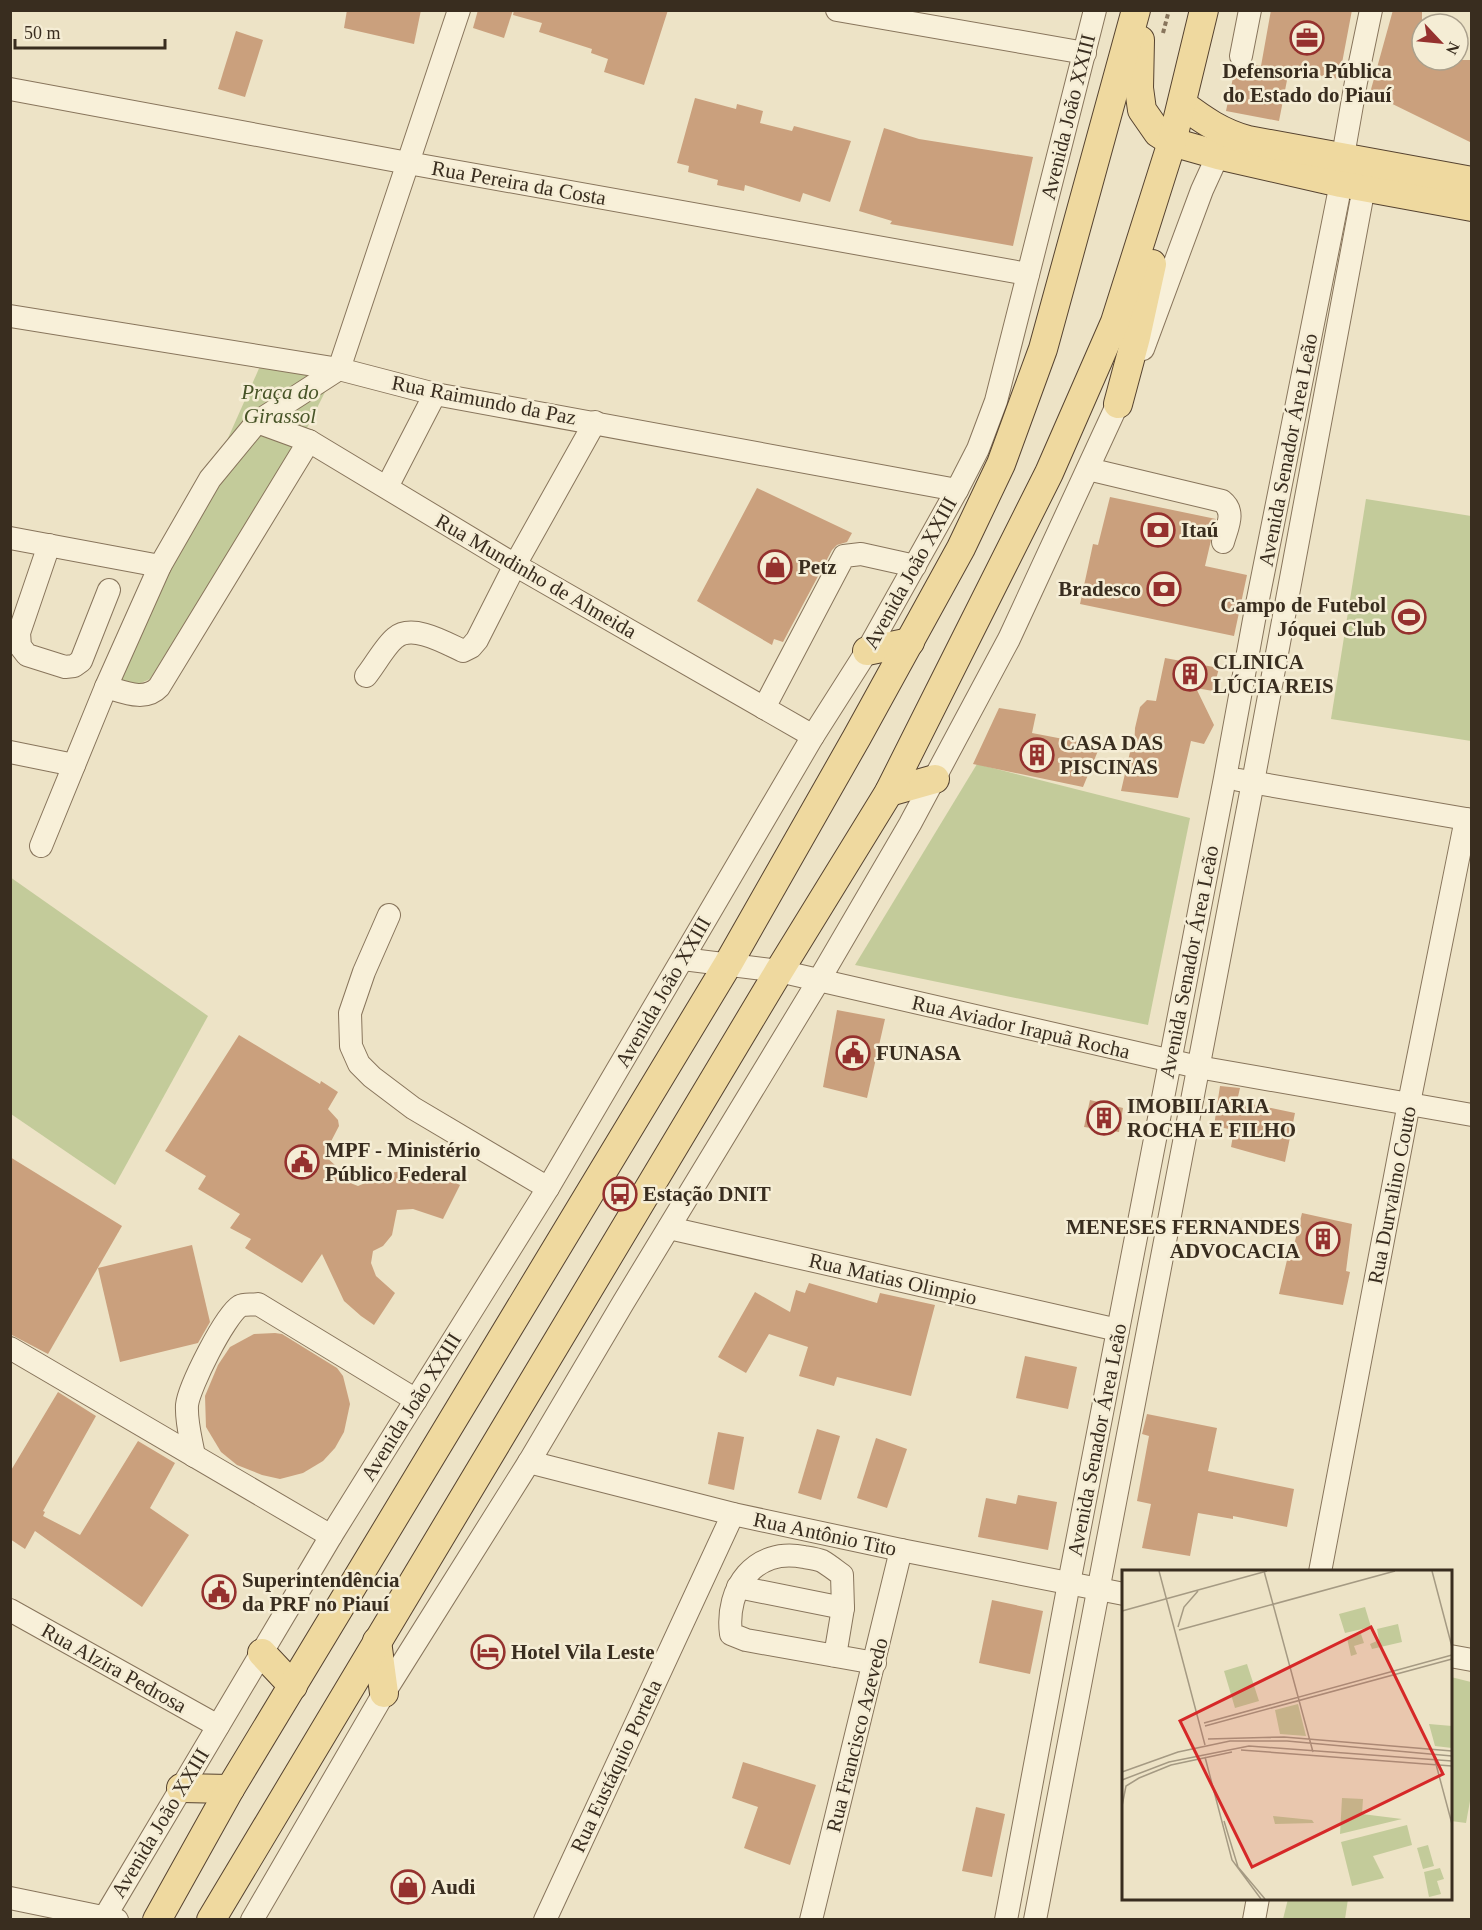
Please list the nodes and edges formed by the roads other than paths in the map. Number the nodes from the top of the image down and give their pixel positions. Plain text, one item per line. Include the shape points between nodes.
1 (459, 10) edge
2 (837, 10) edge
3 (1095, 10) edge
4 (1139, 10) edge
5 (1204, 10) edge
6 (1250, 10) edge
7 (1371, 10) edge
8 (1084, 53) junction
9 (1241, 56) dead end
10 (10, 89) edge
11 (1182, 104) junction
12 (1172, 142) junction
13 (1218, 155) junction
14 (408, 163) junction
15 (1349, 175) junction
16 (1472, 181) edge
17 (1159, 187) junction
18 (1472, 207) edge
19 (1028, 274) junction
20 (10, 316) edge
21 (339, 369) junction
22 (1303, 374) junction
23 (1328, 379) junction
24 (435, 394) junction
25 (1118, 404) junction
26 (257, 422) junction
27 (595, 422) junction
28 (309, 441) junction
29 (1088, 469) junction
30 (1283, 474) junction
31 (1310, 479) junction
32 (387, 487) junction
33 (957, 490) junction
34 (10, 538) edge
35 (1223, 542) dead end
36 (49, 546) junction
37 (515, 565) junction
38 (160, 566) junction
39 (915, 566) junction
40 (109, 590) dead end
41 (1256, 609) junction
42 (1284, 613) junction
43 (910, 642) junction
44 (867, 651) junction
45 (366, 676) dead end
46 (106, 687) junction
47 (764, 708) junction
48 (813, 736) junction
49 (10, 752) edge
50 (74, 765) junction
51 (1225, 778) junction
52 (935, 779) junction
53 (1253, 782) junction
54 (889, 792) junction
55 (1469, 819) edge
56 (41, 846) dead end
57 (389, 915) dead end
58 (683, 959) junction
59 (728, 964) junction
60 (779, 971) junction
61 (819, 980) junction
62 (1170, 1061) junction
63 (1198, 1067) junction
64 (1409, 1103) junction
65 (1472, 1115) edge
66 (548, 1188) junction
67 (669, 1228) junction
68 (1118, 1330) junction
69 (10, 1348) edge
70 (416, 1400) junction
71 (194, 1456) junction
72 (529, 1462) junction
73 (733, 1514) junction
74 (331, 1536) junction
75 (901, 1550) junction
76 (1320, 1570) edge
77 (1069, 1583) junction
78 (738, 1587) junction
79 (1099, 1589) junction
80 (1122, 1594) edge
81 (843, 1608) junction
82 (10, 1610) edge
83 (377, 1641) junction
84 (262, 1653) junction
85 (835, 1656) junction
86 (1452, 1656) edge
87 (1472, 1660) edge
88 (875, 1663) junction
89 (293, 1686) junction
90 (384, 1693) junction
91 (218, 1726) junction
92 (181, 1788) junction
93 (230, 1789) junction
94 (10, 1898) edge
95 (1258, 1900) edge
96 (108, 1919) edge
97 (157, 1920) edge
98 (211, 1920) edge
99 (252, 1920) edge
100 (545, 1920) edge
101 (811, 1920) edge
102 (1006, 1920) edge
103 (1035, 1920) edge
104 (1254, 1920) edge

1 - 14 street
2 - 8 street
3 - 8 street, Avenida João XXIII
4 - 12 main road via 1142,110 1158,133
4 - 43 main road, Avenida João XXIII via 1043,349 1001,464
5 - 11 main road
6 - 9 street
7 - 15 street, Avenida Senador Área Leão via 1356,82
8 - 19 street, Avenida João XXIII
10 - 14 street, Rua Pereira da Costa
11 - 12 main road
11 - 15 main road via 1228,134
12 - 13 main road
12 - 17 main road
13 - 15 main road
13 - 25 street via 1143,350
14 - 19 street, Rua Pereira da Costa
14 - 21 street
15 - 16 main road
15 - 18 main road
15 - 22 street, Avenida Senador Área Leão
15 - 23 street, Avenida Senador Área Leão
17 - 25 main road via 1161,226
17 - 54 main road via 1116,322 1049,473
19 - 33 street, Avenida João XXIII via 996,401
20 - 21 street, Rua Raimundo da Paz
21 - 24 street, Rua Raimundo da Paz
21 - 26 street
22 - 23 street
22 - 30 street, Avenida Senador Área Leão
23 - 31 street, Avenida Senador Área Leão
24 - 27 street, Rua Raimundo da Paz
24 - 32 street
25 - 29 street
26 - 28 street, Rua Mundinho de Almeida
26 - 38 street via 210,478
27 - 33 street, Rua Raimundo da Paz
27 - 37 street
28 - 32 street, Rua Mundinho de Almeida
28 - 46 street via 159,687 148,695
29 - 35 street via 1222,501 1229,506 1230,514
29 - 52 street via 1009,639
30 - 31 street
30 - 41 street, Avenida Senador Área Leão
31 - 42 street, Avenida Senador Área Leão
32 - 37 street, Rua Mundinho de Almeida
33 - 39 street, Avenida João XXIII
34 - 36 street
36 - 38 street
36 - 40 street via 19,633 20,646 27,655 65,667 81,661
37 - 45 street via 471,647 463,651 427,635 408,633 396,637
37 - 47 street, Rua Mundinho de Almeida
38 - 46 street
39 - 44 street, Avenida João XXIII
39 - 47 street via 861,554 844,556
41 - 42 street
41 - 51 street, Avenida Senador Área Leão
42 - 53 street, Avenida Senador Área Leão
43 - 44 main road
43 - 59 main road, Avenida João XXIII
44 - 48 street, Avenida João XXIII
46 - 50 street
47 - 48 street, Rua Mundinho de Almeida
48 - 58 street, Avenida João XXIII
49 - 50 street
50 - 56 street
51 - 53 street
51 - 62 street, Avenida Senador Área Leão
52 - 54 main road
52 - 61 street
53 - 55 street
53 - 63 street, Avenida Senador Área Leão
54 - 60 main road
55 - 64 street, Rua Durvalino Couto
57 - 66 street via 350,1013 351,1046 359,1064 413,1108
58 - 59 street, Rua Aviador Irapuã Rocha
58 - 66 street, Avenida João XXIII
59 - 60 street, Rua Aviador Irapuã Rocha
59 - 89 main road, Avenida João XXIII
60 - 61 street, Rua Aviador Irapuã Rocha
60 - 83 main road
61 - 62 street, Rua Aviador Irapuã Rocha
61 - 67 street
62 - 63 street, Rua Aviador Irapuã Rocha
62 - 68 street, Avenida Senador Área Leão
63 - 64 street, Rua Aviador Irapuã Rocha
63 - 79 street, Avenida Senador Área Leão
64 - 65 street, Rua Aviador Irapuã Rocha
64 - 76 street, Rua Durvalino Couto
66 - 70 street, Avenida João XXIII
67 - 68 street, Rua Matias Olimpio
67 - 72 street
68 - 77 street, Avenida Senador Área Leão
69 - 71 street
70 - 71 street via 258,1304 241,1305 228,1316 193,1382 187,1419
70 - 74 street, Avenida João XXIII
71 - 74 street
72 - 73 street, Rua Antônio Tito
72 - 90 street
73 - 75 street, Rua Antônio Tito
73 - 100 street, Rua Eustáquio Portela
74 - 84 street, Avenida João XXIII
75 - 77 street, Rua Antônio Tito
75 - 88 street, Rua Francisco Azevedo
77 - 79 street, Rua Antônio Tito
77 - 102 street, Avenida Senador Área Leão
78 - 81 street
78 - 81 street via 754,1566 771,1557 790,1554 821,1560 842,1575
78 - 85 street via 729,1618 731,1634
79 - 80 street, Rua Antônio Tito
79 - 103 street, Avenida Senador Área Leão
81 - 85 street
82 - 91 street, Rua Alzira Pedrosa
83 - 90 main road
83 - 98 main road
84 - 89 main road
84 - 91 street, Avenida João XXIII
85 - 88 street
86 - 87 street
88 - 101 street, Rua Francisco Azevedo
89 - 93 main road, Avenida João XXIII
90 - 99 street
91 - 92 street, Avenida João XXIII
92 - 93 main road
92 - 96 street, Avenida João XXIII
93 - 97 main road, Avenida João XXIII
94 - 96 street
95 - 104 street

